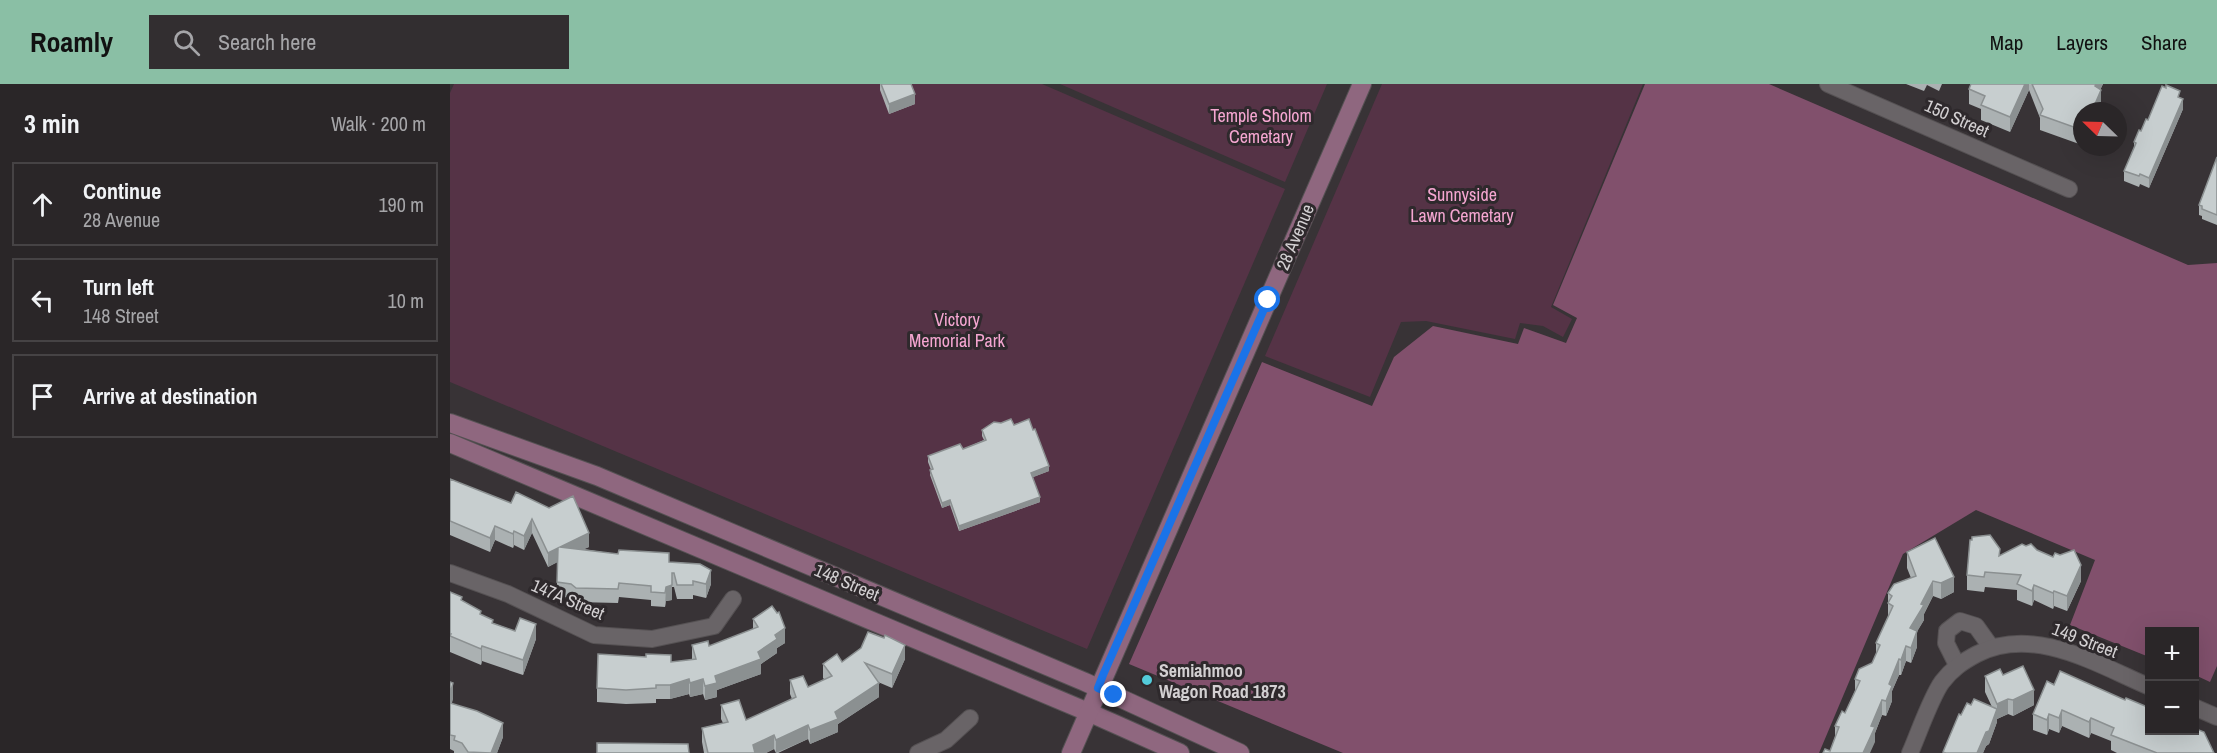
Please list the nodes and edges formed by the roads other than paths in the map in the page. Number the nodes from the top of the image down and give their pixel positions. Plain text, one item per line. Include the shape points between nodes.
1 (1362, 84) edge
2 (1828, 84) edge
3 (2069, 189) dead end
4 (450, 423) edge
5 (450, 443) edge
6 (450, 573) edge
7 (733, 599) dead end
8 (1991, 647) junction
9 (1957, 665) junction
10 (2145, 685) edge
11 (1098, 688) junction
12 (2199, 709) edge
13 (1088, 712) junction
14 (2217, 717) edge
15 (970, 718) dead end
16 (918, 753) edge
17 (1071, 753) edge
18 (1180, 753) edge
19 (1240, 753) edge
20 (1910, 753) edge

1 - 11 main road, 28 Avenue
2 - 3 street, 150 Street
4 - 11 main road, 148 Street via 597,476
5 - 13 main road, 148 Street
6 - 7 street, 147A Street via 508,594 594,635 652,639 714,626
8 - 9 street
8 - 9 street via 1976,626 1960,621 1947,631 1946,643
8 - 10 street, 149 Street via 2038,643
9 - 20 street via 1940,684
11 - 13 main road, 28 Avenue
11 - 19 main road, 148 Street
12 - 14 street
13 - 17 main road, 28 Avenue
13 - 18 main road, 148 Street
15 - 16 street via 946,740

